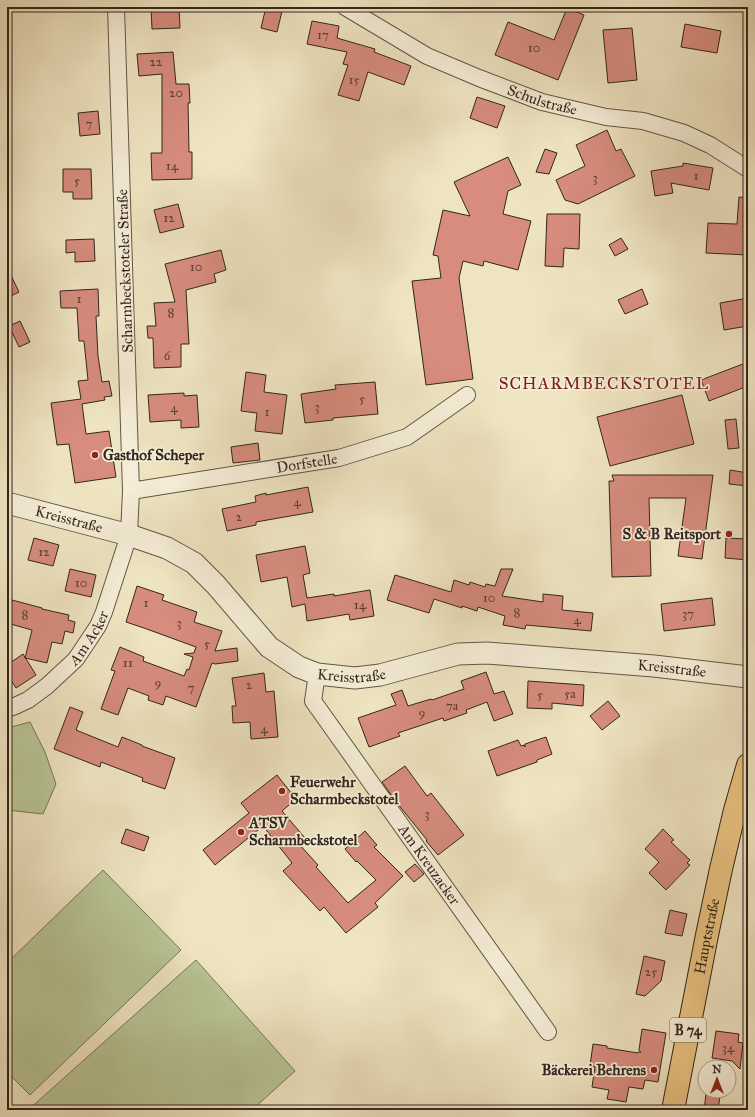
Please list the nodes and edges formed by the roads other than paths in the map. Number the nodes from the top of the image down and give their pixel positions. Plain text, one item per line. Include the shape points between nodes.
1 (116, 7) edge
2 (345, 7) edge
3 (748, 169) edge
4 (467, 395) dead end
5 (131, 491) junction
6 (7, 503) edge
7 (129, 535) junction
8 (317, 674) junction
9 (748, 677) edge
10 (7, 709) edge
11 (748, 765) edge
12 (548, 1032) dead end
13 (673, 1110) edge

1 - 5 street, Scharmbeckstoteler Straße
2 - 3 street, Schulstraße via 427,56 479,78 542,102 606,117 643,121 684,133 710,144
4 - 5 street, Dorfstelle via 407,438 339,458
5 - 7 street, Scharmbeckstoteler Straße
6 - 7 street, Kreisstraße
7 - 8 street, Kreisstraße via 167,548 194,563 269,647 299,667
7 - 10 street, Am Acker via 104,612 98,626 76,659 48,686 28,700
8 - 9 street, Kreisstraße via 355,678 380,675 458,654 487,653 654,666
8 - 12 street, Am Kreuzacker via 313,700
11 - 13 main road, Hauptstraße / B 74 via 720,869

